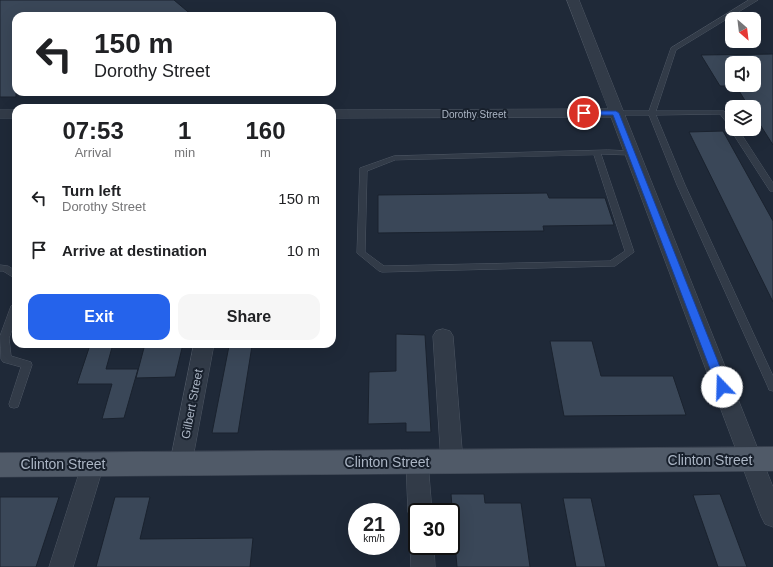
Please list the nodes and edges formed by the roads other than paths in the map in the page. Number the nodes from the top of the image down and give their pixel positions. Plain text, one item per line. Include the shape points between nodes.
1 (573, 0) edge
2 (755, 0) edge
3 (616, 113) junction
4 (652, 113) junction
5 (0, 114) edge
6 (12, 114) edge
7 (336, 114) edge
8 (725, 116) edge
9 (739, 136) edge
10 (597, 153) junction
11 (631, 153) junction
12 (773, 189) edge
13 (0, 268) edge
14 (12, 273) edge
15 (12, 317) edge
16 (443, 336) dead end
17 (203, 348) edge
18 (773, 387) edge
19 (14, 404) dead end
20 (762, 460) edge
21 (417, 462) junction
22 (452, 462) junction
23 (93, 464) junction
24 (181, 464) junction
25 (0, 465) edge
26 (419, 503) edge
27 (773, 516) edge
28 (422, 555) edge
29 (61, 567) edge
30 (423, 567) edge

1 - 3 street
2 - 4 lane via 673,49
3 - 4 lane
3 - 7 street, Dorothy Street
3 - 11 street
4 - 8 lane via 722,112
4 - 18 lane via 680,185
5 - 6 street
9 - 12 lane
10 - 10 lane via 394,158 363,170 361,253 382,269 612,264 630,252
10 - 11 lane
11 - 20 street
13 - 14 lane
15 - 19 lane via 4,338 6,359 27,365
16 - 22 street
17 - 24 street, Gilbert Street
20 - 22 main road, Clinton Street
20 - 27 street
21 - 22 main road, Clinton Street
21 - 24 main road, Clinton Street
21 - 26 street
23 - 24 main road, Clinton Street
23 - 25 main road, Clinton Street
23 - 29 street
28 - 30 street

